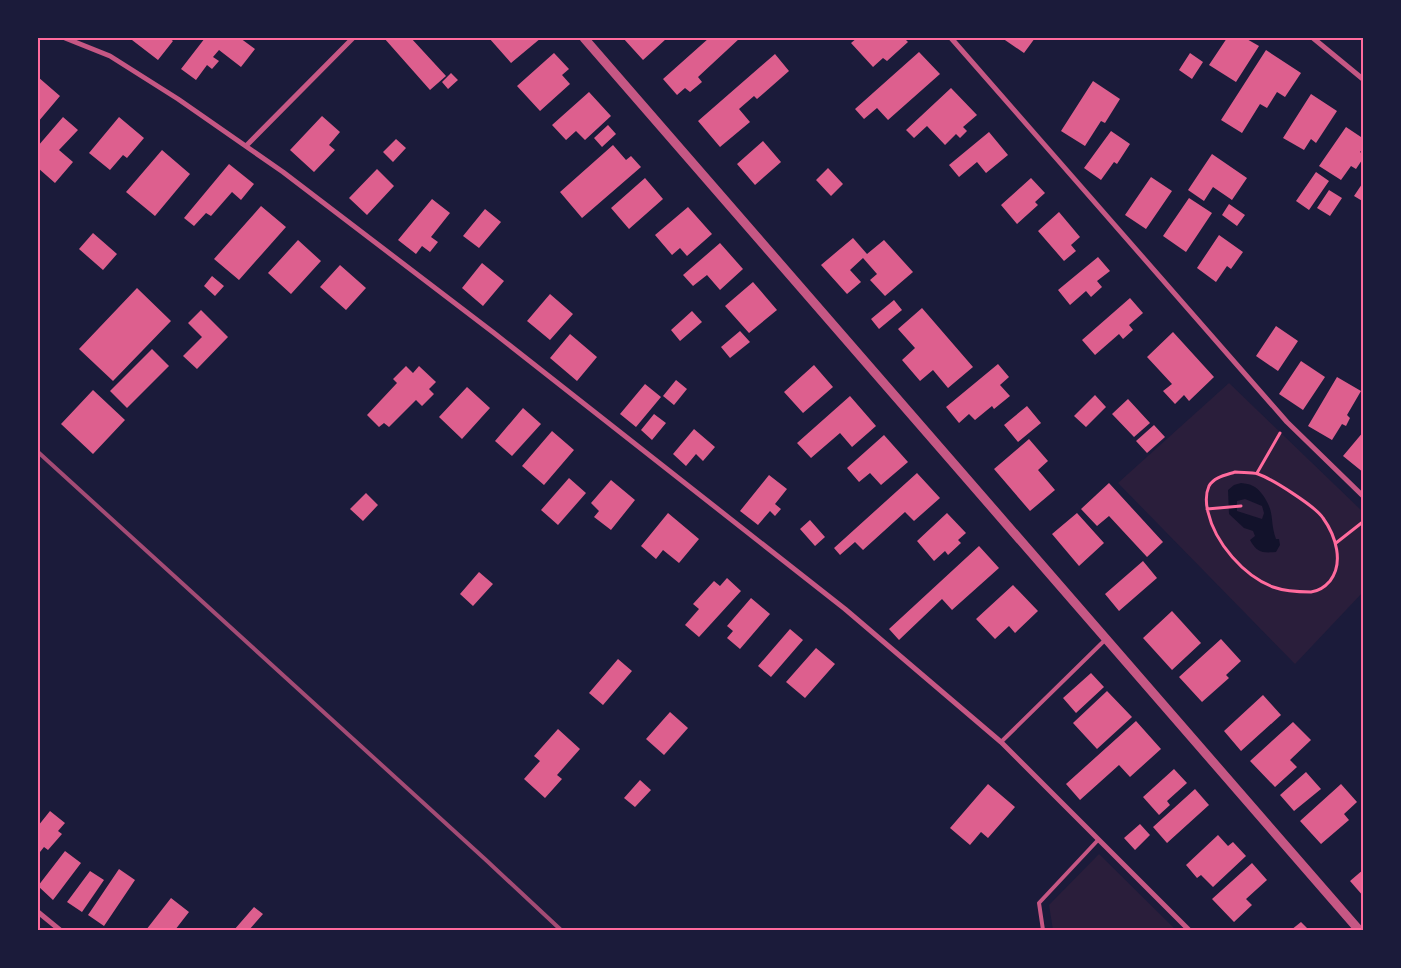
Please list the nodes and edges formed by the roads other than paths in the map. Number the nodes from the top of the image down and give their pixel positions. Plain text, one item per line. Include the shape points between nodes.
1 (65, 38) edge
2 (353, 38) edge
3 (584, 38) edge
4 (951, 38) edge
5 (1314, 38) edge
6 (1364, 80) edge
7 (246, 146) junction
8 (1364, 497) edge
9 (1106, 638) junction
10 (1001, 742) junction
11 (1098, 840) junction
12 (38, 912) edge
13 (60, 930) edge
14 (1043, 930) edge
15 (1189, 930) edge
16 (1359, 930) edge

1 - 7 street via 110,56
2 - 7 street
3 - 9 street
4 - 8 street via 1287,422
5 - 6 street
7 - 10 street via 694,489 845,609
9 - 10 lane
9 - 16 street
10 - 11 street
11 - 14 lane via 1039,903
11 - 15 street
12 - 13 street

